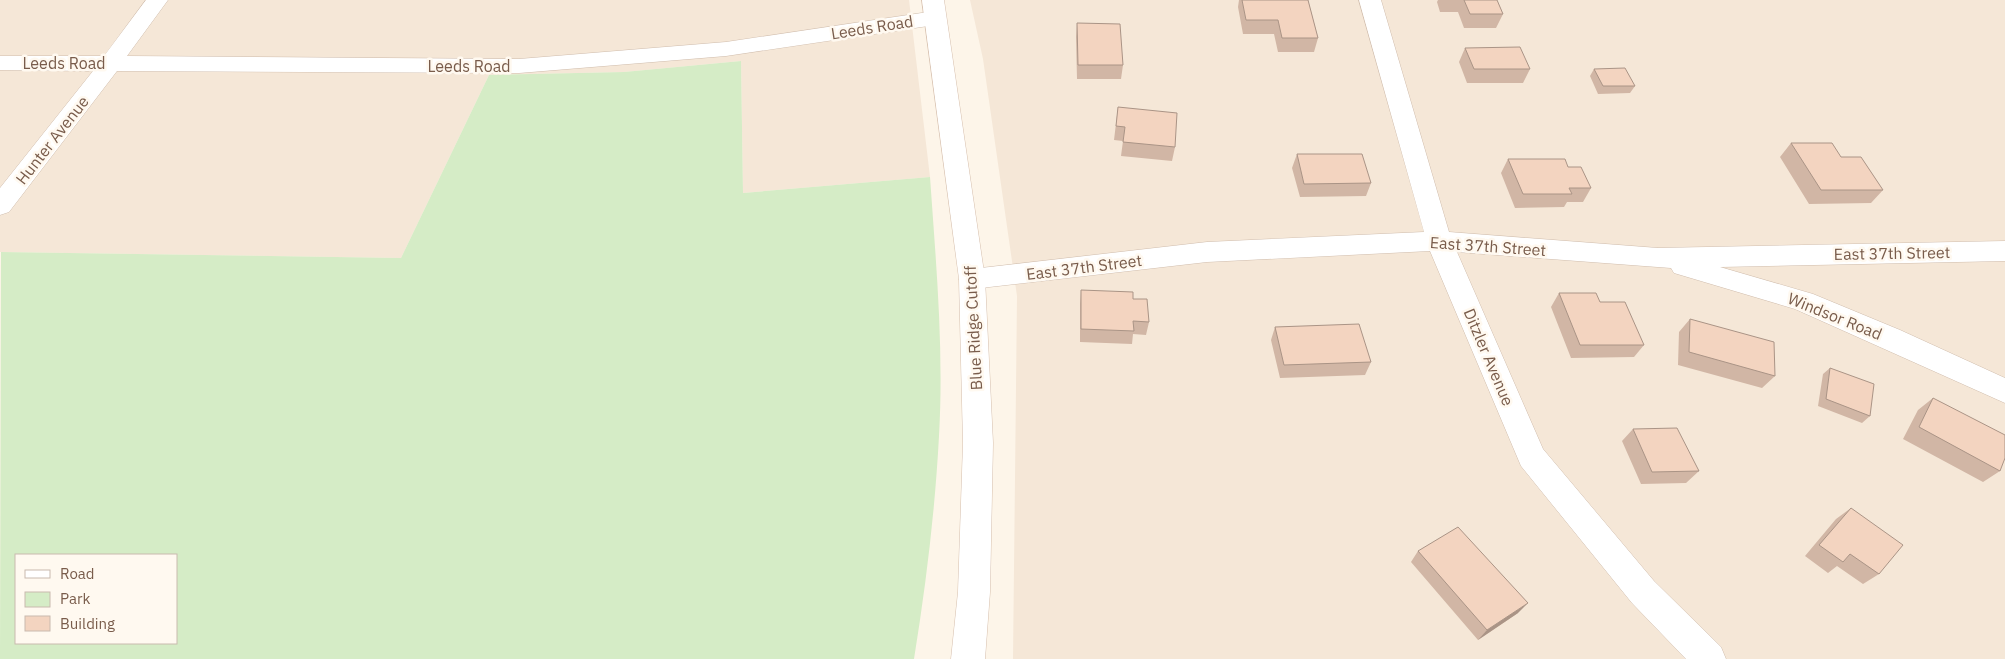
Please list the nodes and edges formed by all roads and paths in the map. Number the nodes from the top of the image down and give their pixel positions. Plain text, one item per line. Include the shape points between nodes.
1 (157, 0) edge
2 (1370, 0) edge
3 (934, 9) edge
4 (0, 63) edge
5 (111, 64) junction
6 (0, 206) edge
7 (1439, 241) junction
8 (2005, 251) edge
9 (1658, 258) junction
10 (972, 280) junction
11 (2005, 391) edge
12 (968, 659) edge
13 (1709, 659) edge

1 - 5 street, Hunter Avenue
2 - 7 street, Ditzler Avenue
3 - 5 street, Leeds Road via 726,49 519,66
3 - 10 street, Blue Ridge Cutoff
4 - 5 street, Leeds Road
5 - 6 street, Hunter Avenue
7 - 9 street, East 37th Street
7 - 10 street, East 37th Street via 1207,252
7 - 13 street, Ditzler Avenue via 1532,456 1643,592
8 - 9 street, East 37th Street
9 - 11 street, Windsor Road via 1803,301
10 - 12 street, Blue Ridge Cutoff via 978,443 974,592

